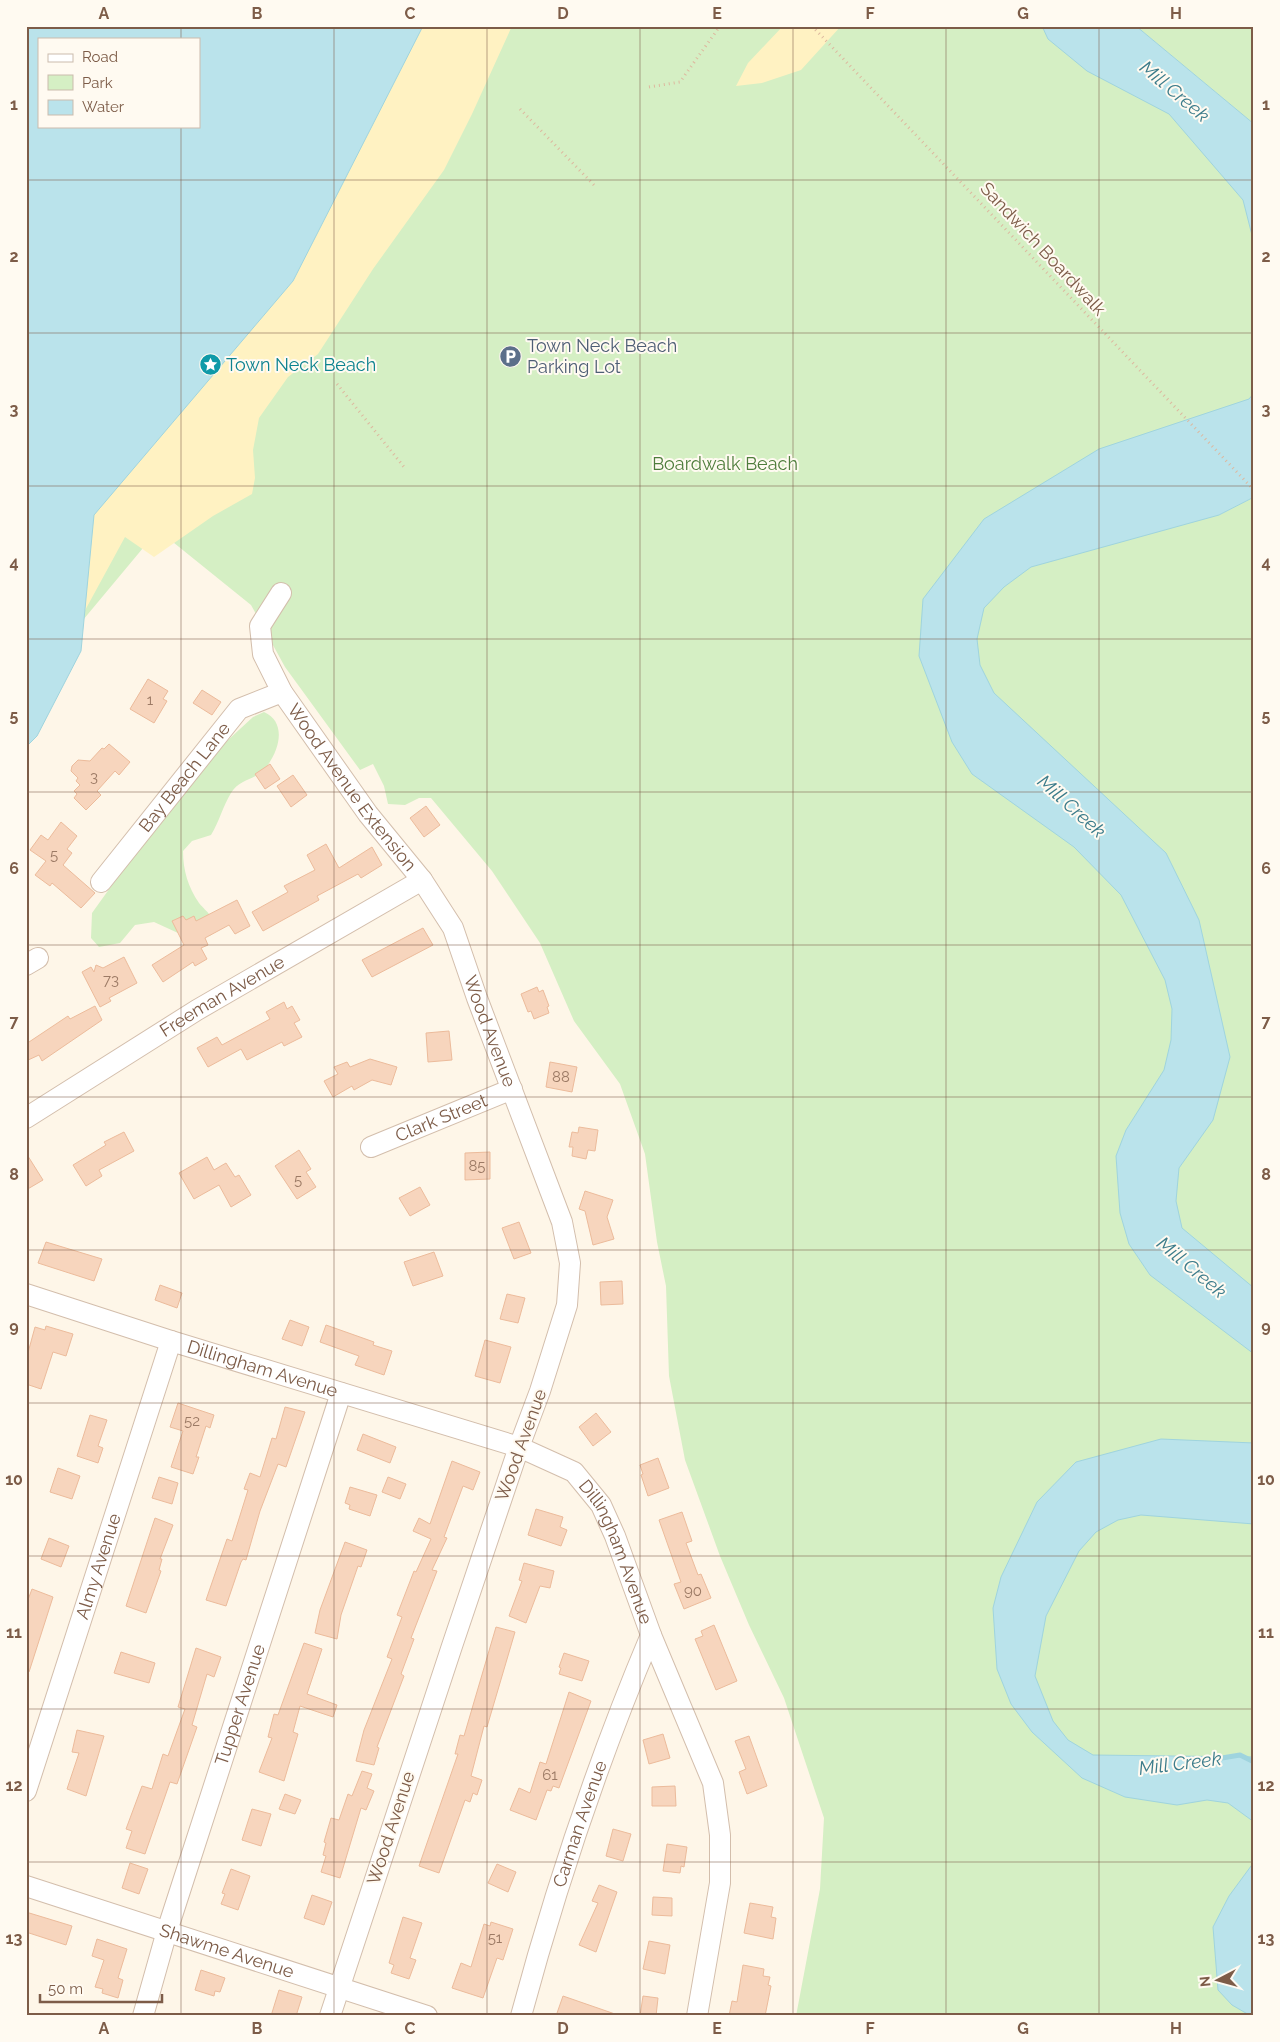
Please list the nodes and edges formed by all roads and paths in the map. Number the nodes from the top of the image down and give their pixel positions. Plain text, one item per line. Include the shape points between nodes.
1 (720, 26) edge
2 (812, 26) edge
3 (649, 87) dead end
4 (520, 109) dead end
5 (594, 185) dead end
6 (337, 384) dead end
7 (404, 467) dead end
8 (1254, 490) edge
9 (281, 593) dead end
10 (282, 692) junction
11 (422, 880) junction
12 (101, 882) dead end
13 (512, 1090) junction
14 (26, 1118) edge
15 (371, 1147) dead end
16 (26, 1294) edge
17 (171, 1341) junction
18 (341, 1394) junction
19 (519, 1447) junction
20 (651, 1634) junction
21 (26, 1791) edge
22 (26, 1886) edge
23 (167, 1930) junction
24 (340, 1987) junction
25 (143, 2016) edge
26 (330, 2016) edge
27 (427, 2016) edge
28 (521, 2016) edge
29 (697, 2016) edge

1 - 3 path via 680,82
2 - 8 path, Sandwich Boardwalk
4 - 5 path
6 - 7 path
9 - 10 street via 260,626 263,654
10 - 11 street, Wood Avenue Extension via 368,814
10 - 12 street, Bay Beach Lane via 240,709
11 - 13 street, Wood Avenue via 453,928
11 - 14 street, Freeman Avenue via 197,1010
13 - 15 street, Clark Street
13 - 19 street, Wood Avenue via 562,1222 570,1263 567,1305
16 - 17 street, Dillingham Avenue
17 - 18 street, Dillingham Avenue
17 - 21 street, Almy Avenue
18 - 19 street, Dillingham Avenue
18 - 23 street, Tupper Avenue
19 - 20 street, Dillingham Avenue via 574,1472 600,1505 615,1536
19 - 24 street, Wood Avenue
20 - 28 street, Carman Avenue via 617,1717 544,1931
20 - 29 street, Dillingham Avenue via 713,1783 720,1835 720,1884
22 - 23 street, Shawme Avenue
23 - 24 street, Shawme Avenue
23 - 25 street, Tupper Avenue
24 - 26 street, Wood Avenue
24 - 27 street, Shawme Avenue

